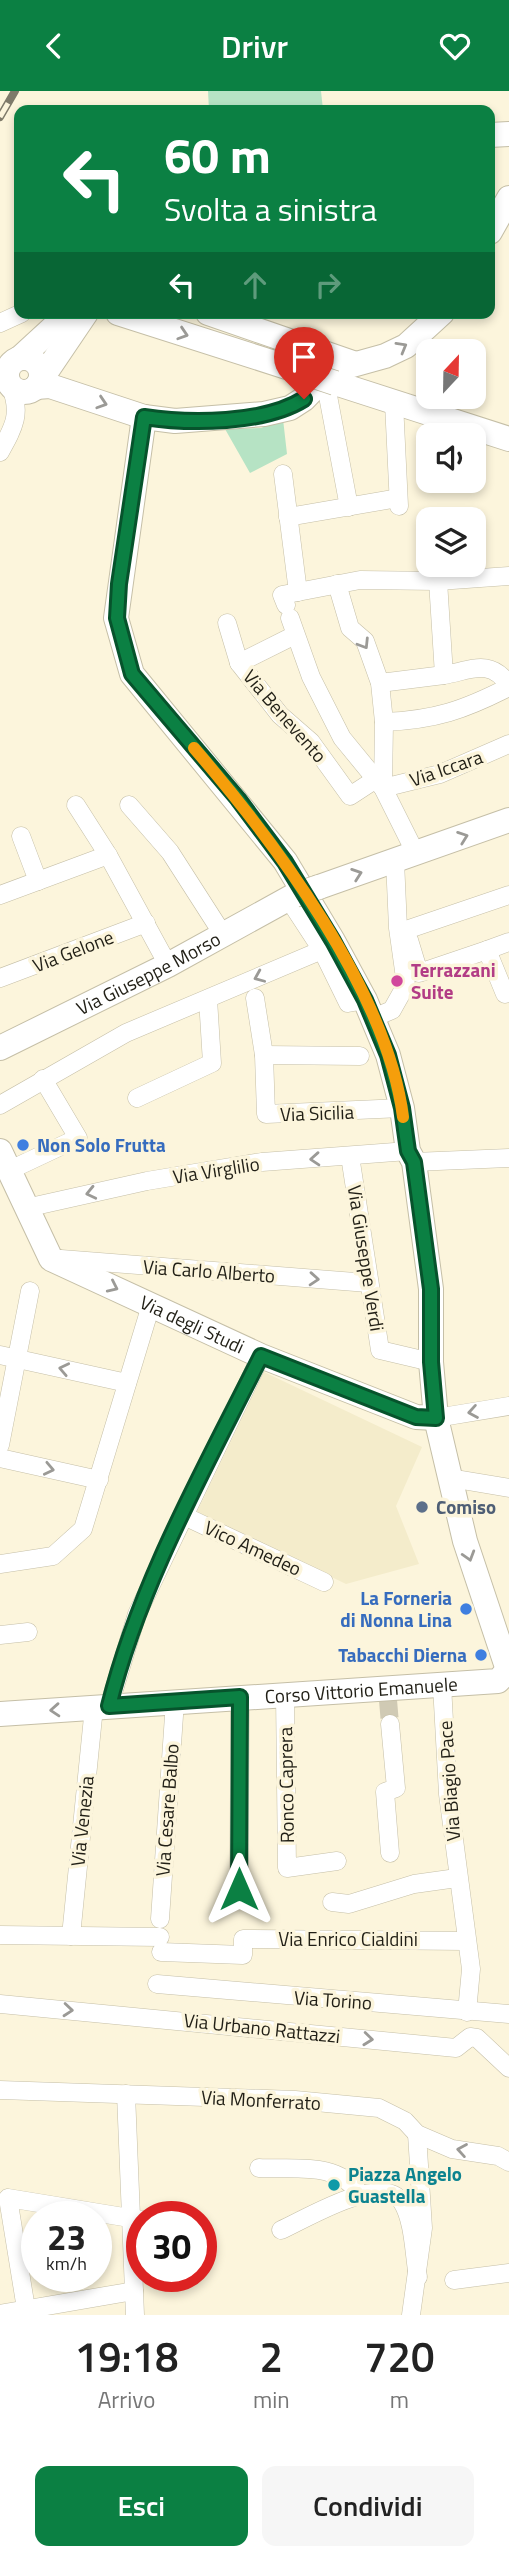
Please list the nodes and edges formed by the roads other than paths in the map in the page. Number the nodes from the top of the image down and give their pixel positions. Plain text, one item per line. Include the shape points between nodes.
1 (509, 198) edge
2 (495, 223) edge
3 (65, 319) edge
4 (80, 319) edge
5 (139, 319) edge
6 (224, 319) edge
7 (235, 319) edge
8 (437, 319) edge
9 (251, 329) junction
10 (353, 363) junction
11 (329, 384) junction
12 (16, 387) edge
13 (394, 403) junction
14 (144, 417) junction
15 (509, 439) edge
16 (0, 452) edge
17 (283, 474) dead end
18 (349, 507) junction
19 (288, 517) junction
20 (509, 576) edge
21 (438, 581) junction
22 (337, 584) junction
23 (289, 602) junction
24 (227, 623) dead end
25 (295, 635) junction
26 (239, 663) junction
27 (444, 675) junction
28 (380, 683) junction
29 (505, 684) edge
30 (384, 722) junction
31 (509, 744) edge
32 (379, 784) junction
33 (129, 804) dead end
34 (76, 805) dead end
35 (509, 820) edge
36 (21, 836) dead end
37 (108, 855) junction
38 (405, 858) junction
39 (38, 881) junction
40 (0, 895) edge
41 (509, 895) edge
42 (291, 897) junction
43 (146, 923) junction
44 (402, 929) junction
45 (222, 933) junction
46 (509, 942) edge
47 (322, 950) junction
48 (487, 950) junction
49 (167, 965) junction
50 (0, 978) edge
51 (505, 994) dead end
52 (256, 998) dead end
53 (208, 999) junction
54 (369, 1009) junction
55 (0, 1048) edge
56 (264, 1055) junction
57 (360, 1056) dead end
58 (43, 1079) junction
59 (137, 1098) dead end
60 (0, 1105) edge
61 (402, 1108) junction
62 (350, 1156) junction
63 (411, 1157) junction
64 (509, 1158) edge
65 (5, 1161) edge
66 (26, 1208) junction
67 (51, 1259) junction
68 (368, 1283) junction
69 (30, 1291) dead end
70 (151, 1305) junction
71 (261, 1356) junction
72 (8, 1357) edge
73 (431, 1362) junction
74 (127, 1383) junction
75 (509, 1406) edge
76 (436, 1418) junction
77 (0, 1445) edge
78 (0, 1458) edge
79 (450, 1478) junction
80 (99, 1480) junction
81 (509, 1488) edge
82 (182, 1515) junction
83 (0, 1564) edge
84 (324, 1582) dead end
85 (29, 1632) dead end
86 (0, 1635) edge
87 (509, 1671) edge
88 (442, 1685) junction
89 (285, 1694) junction
90 (240, 1697) junction
91 (175, 1701) junction
92 (102, 1706) junction
93 (0, 1714) edge
94 (390, 1724) tunnel mouth
95 (390, 1853) dead end
96 (337, 1861) dead end
97 (457, 1878) junction
98 (239, 1889) dead end
99 (332, 1902) dead end
100 (0, 1935) edge
101 (71, 1936) junction
102 (160, 1936) junction
103 (467, 1941) junction
104 (158, 1984) dead end
105 (0, 2004) edge
106 (467, 2012) junction
107 (509, 2014) edge
108 (509, 2068) edge
109 (0, 2091) edge
110 (126, 2094) junction
111 (417, 2134) junction
112 (509, 2162) edge
113 (259, 2168) dead end
114 (360, 2194) junction
115 (135, 2201) edge
116 (126, 2217) edge
117 (281, 2230) dead end
118 (509, 2273) edge
119 (418, 2277) junction
120 (454, 2280) dead end
121 (131, 2292) edge
122 (134, 2292) edge
123 (81, 2308) edge
124 (62, 2309) edge
125 (27, 2312) edge
126 (0, 2314) edge
127 (135, 2315) edge
128 (411, 2315) edge

1 - 2 street
3 - 12 street
4 - 12 street
5 -> 11 street, bridge
6 - 9 street
7 - 9 street
10 -> 8 street via 406,346
9 - 10 street
10 - 14 street via 331,371 290,408 206,421
11 - 13 street
11 - 18 street
12 -> 14 street via 50,386
12 - 16 street via 17,417
13 - 15 street
13 - 18 street via 399,502
14 - 54 street via 117,618 132,674 285,862
17 - 19 street
18 - 19 street
19 - 23 street
20 - 21 street
21 - 22 street
21 - 27 street
22 - 23 street
22 -> 28 street via 350,628 365,641
23 - 25 street
24 - 26 street
25 - 26 street, Via Benevento
25 - 32 street via 342,738
26 - 32 street, Via Benevento via 280,715 311,743 351,796
27 - 28 street
27 - 29 street via 488,667
28 - 30 street
29 - 30 street via 460,711 426,720
30 - 32 street
31 - 32 street, Via Iccara via 439,774
32 - 38 street
33 - 45 street via 170,852
34 - 37 street
38 -> 35 street
36 - 39 street
37 - 39 street
37 - 43 street
42 -> 38 street, Via Giuseppe Morso, bridge
38 - 44 street
39 - 40 street
41 - 44 street
42 - 45 street, Via Giuseppe Morso
42 - 47 street
43 - 49 street
43 - 50 street, Via Gelone
44 - 48 street via 419,974
44 - 54 street via 406,985 392,1010
45 - 49 street, Via Giuseppe Morso
46 - 48 street
47 -> 53 street
47 - 54 street via 348,1003
48 - 51 street
49 - 55 street, Via Giuseppe Morso
52 - 56 street, Via Sicilia
53 - 58 street via 126,1033
53 - 59 street via 212,1063
54 - 61 street
56 - 57 street
56 - 61 street, Via Sicilia via 266,1114
58 - 60 street
58 - 65 street via 78,1138
61 - 63 street
62 - 63 street, Via Virglilio
62 -> 66 street, Via Virglilio via 262,1162
62 - 68 street, Via Giuseppe Verdi
63 - 64 street, Via Virglilio
63 - 73 street via 431,1289
65 - 66 street
66 - 67 street
67 -> 68 street, Via Carlo Alberto
67 -> 70 street, Via degli Studi
68 - 73 street, Via Giuseppe Verdi via 380,1350
69 - 72 street
70 - 71 street, Via degli Studi
70 - 74 street
71 - 76 street, Via degli Studi via 416,1417
71 - 82 street, Via Venezia
74 -> 72 street
72 - 77 street
73 - 76 street
74 - 80 street
75 -> 76 street, Via degli Studi
76 - 79 street
78 -> 80 street
79 - 81 street
79 -> 87 street via 465,1541
80 - 83 street via 83,1529 53,1556
82 - 84 street, Vico Amedeo
82 - 92 street, Via Venezia
85 - 86 street
87 - 88 street, Corso Vittorio Emanuele via 498,1681
88 - 89 street, Corso Vittorio Emanuele via 388,1694
88 - 97 street, Via Biagio Pace
89 - 90 street, Corso Vittorio Emanuele
89 - 96 street, Ronco Caprera via 287,1868
90 - 91 street, Corso Vittorio Emanuele
90 - 98 street
91 - 92 street, Corso Vittorio Emanuele
91 - 102 street, Via Cesare Balbo
92 -> 93 street, Corso Vittorio Emanuele
92 - 101 street, Via Venezia
94 - 95 street via 396,1788 385,1791
97 - 99 street via 414,1884 349,1903
97 - 103 street, Via Biagio Pace
100 - 101 street
101 - 102 street
102 - 103 street, Via Enrico Cialdini via 243,1955 243,1939
103 - 106 street, Via Biagio Pace via 471,1969
104 - 106 street, Via Torino
105 -> 108 street, Via Urbano Rattazzi via 456,2048 470,2037 477,2038
106 - 107 street, Via Torino
109 - 110 street, Via Monferrato
110 - 111 street, Via Monferrato via 295,2099 379,2108 405,2121
110 - 115 street
112 -> 111 street, Via Monferrato via 452,2149
111 - 119 street via 423,2228
113 - 114 street via 331,2171 349,2179
114 - 117 street
114 - 119 street via 390,2192 401,2201
116 - 125 street via 8,2198
118 - 120 street
119 - 128 street
121 - 123 street
122 - 127 street
123 - 124 street
124 - 125 street
125 - 126 street

